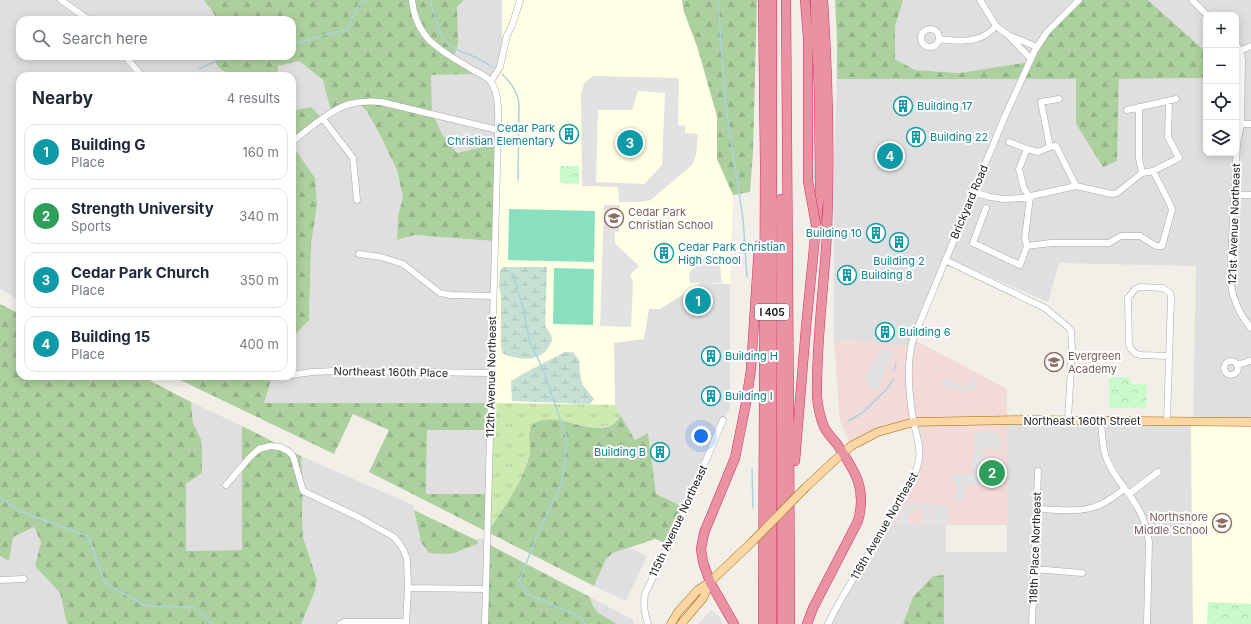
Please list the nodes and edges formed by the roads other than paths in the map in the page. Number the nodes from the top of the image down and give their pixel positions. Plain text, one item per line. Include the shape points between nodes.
1 (61, 0) edge
2 (412, 0) edge
3 (520, 0) edge
4 (763, 0) edge
5 (772, 0) edge
6 (781, 0) edge
7 (786, 0) edge
8 (805, 0) edge
9 (815, 0) edge
10 (823, 0) edge
11 (980, 0) edge
12 (1078, 0) edge
13 (1192, 0) edge
14 (1204, 12) edge
15 (83, 16) edge
16 (996, 26) junction
17 (1008, 35) junction
18 (940, 39) dead end
19 (1251, 46) edge
20 (1038, 47) junction
21 (1238, 48) edge
22 (1240, 51) junction
23 (1031, 59) junction
24 (128, 60) edge
25 (139, 72) edge
26 (491, 81) junction
27 (1059, 99) dead end
28 (1176, 99) dead end
29 (1168, 101) junction
30 (1139, 107) junction
31 (1127, 110) dead end
32 (323, 119) junction
33 (1241, 124) junction
34 (1251, 124) edge
35 (498, 130) junction
36 (296, 139) edge
37 (1009, 142) dead end
38 (1050, 147) junction
39 (1027, 149) junction
40 (765, 165) junction
41 (1153, 171) junction
42 (1142, 173) junction
43 (1076, 186) junction
44 (973, 192) junction
45 (1233, 195) junction
46 (1251, 195) edge
47 (1030, 197) junction
48 (357, 200) dead end
49 (986, 208) dead end
50 (1027, 246) junction
51 (359, 254) dead end
52 (945, 260) junction
53 (822, 285) junction
54 (493, 296) junction
55 (1251, 328) edge
56 (1169, 356) junction
57 (1251, 361) edge
58 (1237, 365) dead end
59 (491, 372) junction
60 (296, 374) edge
61 (723, 420) dead end
62 (1068, 420) junction
63 (1101, 420) junction
64 (1167, 421) junction
65 (914, 422) junction
66 (1251, 422) edge
67 (842, 453) junction
68 (1038, 471) dead end
69 (1158, 472) dead end
70 (226, 484) dead end
71 (1127, 492) junction
72 (1037, 509) junction
73 (790, 545) junction
74 (1034, 569) junction
75 (1082, 573) dead end
76 (24, 579) dead end
77 (0, 580) edge
78 (710, 582) junction
79 (408, 588) junction
80 (486, 589) junction
81 (406, 623) edge
82 (340, 624) edge
83 (485, 624) edge
84 (648, 624) edge
85 (671, 624) edge
86 (681, 624) edge
87 (734, 624) edge
88 (763, 624) edge
89 (772, 624) edge
90 (782, 624) edge
91 (790, 624) edge
92 (807, 624) edge
93 (828, 624) edge
94 (1032, 624) edge
95 (1147, 624) edge

1 - 15 street
2 - 26 street via 416,19 424,36 436,47
3 - 26 street via 504,43 500,67
4 - 40 highway, I 405
5 - 89 highway, I 405
6 - 90 highway, I 405
7 - 73 highway, I 405
8 - 53 highway, bridge via 808,38 808,180 820,247
9 - 73 highway via 820,92 820,188 797,430
10 - 53 highway via 827,81 827,211
11 - 16 street
12 - 20 street, Brickyard Road via 1047,32
13 - 14 street
16 - 17 street
16 - 18 street via 977,39
17 - 20 street
17 - 23 street
19 - 22 street
20 - 23 street, Brickyard Road
21 - 22 street, 121st Avenue Northeast
22 - 33 street, 121st Avenue Northeast
23 - 44 street, Brickyard Road
24 - 25 street
26 - 35 street, 112th Avenue Northeast via 497,96
27 - 38 street via 1041,102
28 - 29 street
29 - 30 street
29 - 41 street via 1168,137 1179,158
30 - 31 street
30 - 42 street via 1138,158
32 - 35 street via 348,104 367,101 381,102
32 - 36 street
32 - 48 street via 353,158
33 - 34 street
33 - 45 street, 121st Avenue Northeast
35 - 54 street, 112th Avenue Northeast
37 - 39 street
38 - 39 street via 1038,152
38 - 43 street via 1056,146
39 - 47 street via 1019,170 1024,189
40 - 78 highway via 746,403 735,458 702,541 703,562
40 - 88 highway, I 405
41 - 42 street
41 - 50 street via 1172,210 1162,246 1156,246 1140,236 1121,236 1109,243 1051,243
42 - 43 street via 1117,193 1112,194
43 - 47 street
44 - 47 street via 1004,199
44 - 52 street, Brickyard Road
45 - 46 street
45 - 55 street, 121st Avenue Northeast via 1230,278 1238,310
47 - 50 street via 1025,238
49 - 50 street via 973,243 1020,265
51 - 54 street via 403,264 440,293
52 - 62 street via 1045,308 1068,327 1071,331 1072,349
52 - 65 street, Brickyard Road via 910,349 909,390
53 - 67 highway via 818,406 825,428
54 - 59 street, 112th Avenue Northeast
56 - 56 street via 1170,293 1163,288 1135,289 1128,298 1129,345 1136,354
56 - 64 street
57 - 58 street
59 - 60 street, Northeast 160th Place via 336,371
59 - 80 street, 112th Avenue Northeast
61 - 84 street, 115th Avenue Northeast via 686,508 645,594 644,612
62 - 63 main road, Northeast 160th Street
62 - 65 main road, Northeast 160th Street
63 - 64 main road, Northeast 160th Street
63 - 71 street via 1106,457 1116,478
64 - 66 main road, Northeast 160th Street
65 - 67 main road, Northeast 160th Street via 878,432
65 - 93 street, 116th Avenue Northeast via 919,457 913,477
67 - 78 main road, Northeast 160th Street, bridge
67 - 92 highway via 852,465 859,482 861,511
68 - 72 street, 118th Place Northeast
69 - 71 street
70 - 79 street via 259,448 270,446 288,450 293,456 303,491 394,537 407,559
71 - 72 street via 1094,508
71 - 95 street via 1143,519 1149,542
72 - 74 street, 118th Place Northeast
73 - 91 highway, I 405
74 - 75 street
74 - 94 street, 118th Place Northeast
76 - 77 street
78 - 85 main road via 698,590
78 - 86 main road via 703,598
78 - 87 highway
79 - 80 street
79 - 81 street
80 - 83 street, 112th Avenue Northeast
81 - 82 street

